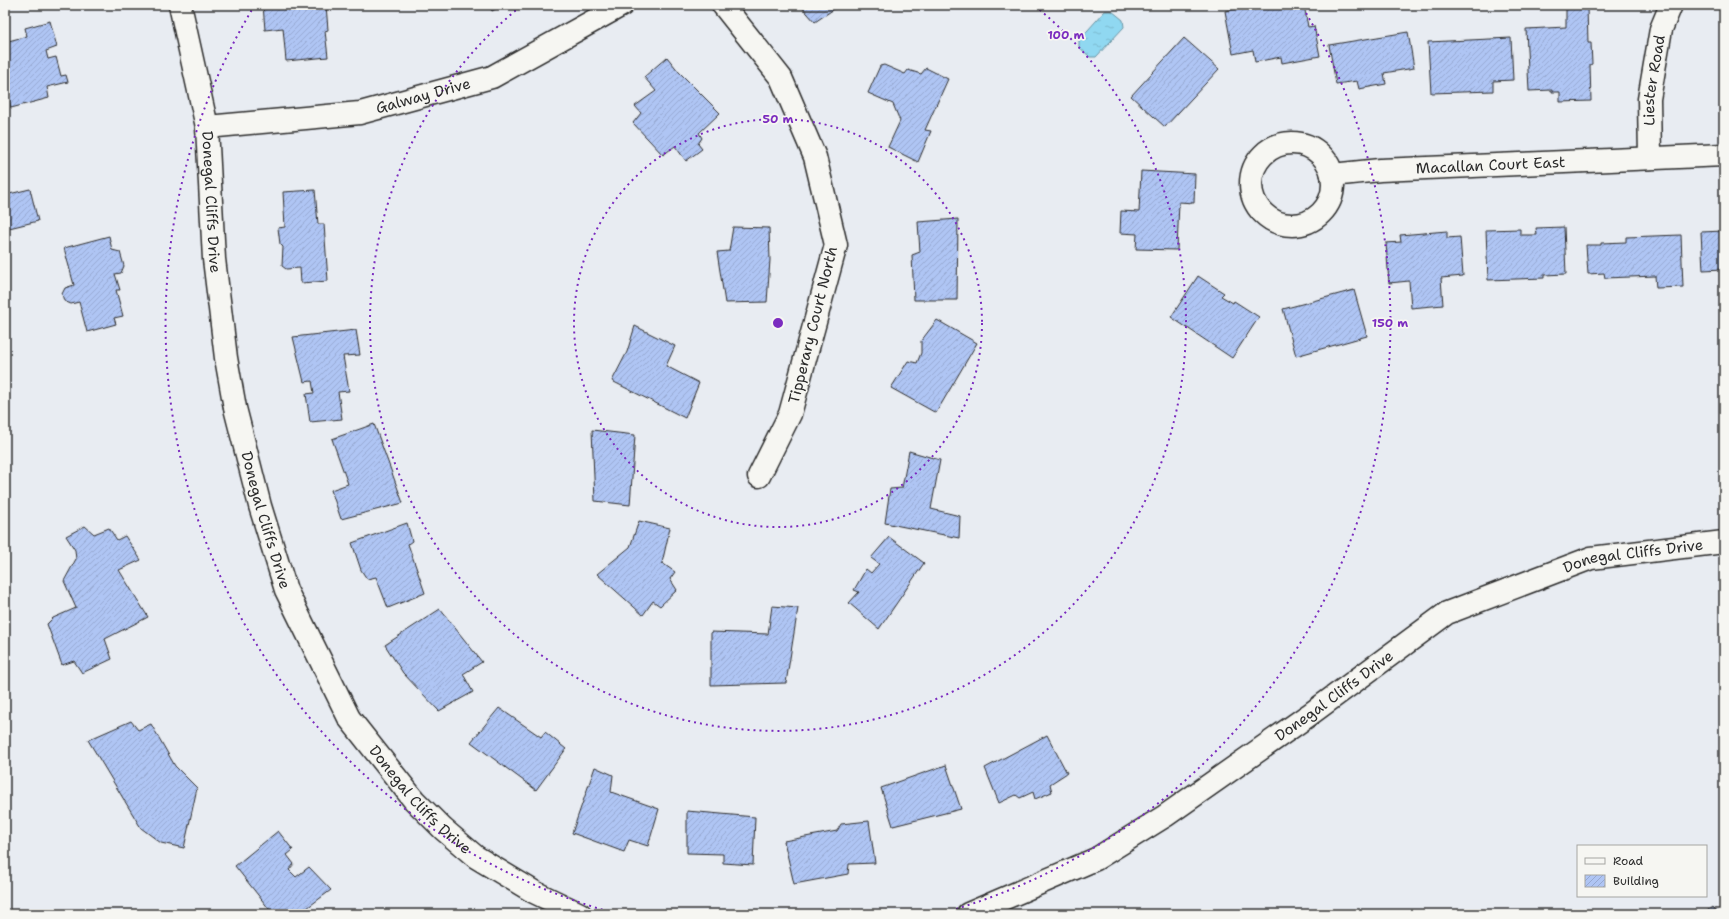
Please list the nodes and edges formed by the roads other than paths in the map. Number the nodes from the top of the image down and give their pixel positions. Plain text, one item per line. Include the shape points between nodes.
1 (180, 5) edge
2 (622, 5) edge
3 (723, 5) edge
4 (1671, 5) edge
5 (207, 127) junction
6 (1724, 155) edge
7 (1650, 158) junction
8 (1332, 175) dead end
9 (759, 476) dead end
10 (1724, 542) edge
11 (580, 914) edge
12 (968, 914) edge

1 - 5 street, Donegal Cliffs Drive
2 - 5 street, Galway Drive via 492,77 360,113
3 - 9 street, Tipperary Court North via 781,78 815,157 836,245 790,414
4 - 7 street, Liester Road via 1661,29 1649,99
5 - 11 street, Donegal Cliffs Drive via 214,259 226,358 235,408 260,506 286,590 349,718 414,800 476,857 534,892
6 - 7 street, Macallan Court East
7 - 8 street, Macallan Court East via 1380,170
10 - 12 street, Donegal Cliffs Drive via 1591,558 1447,613 1309,715 1165,816 1096,859

